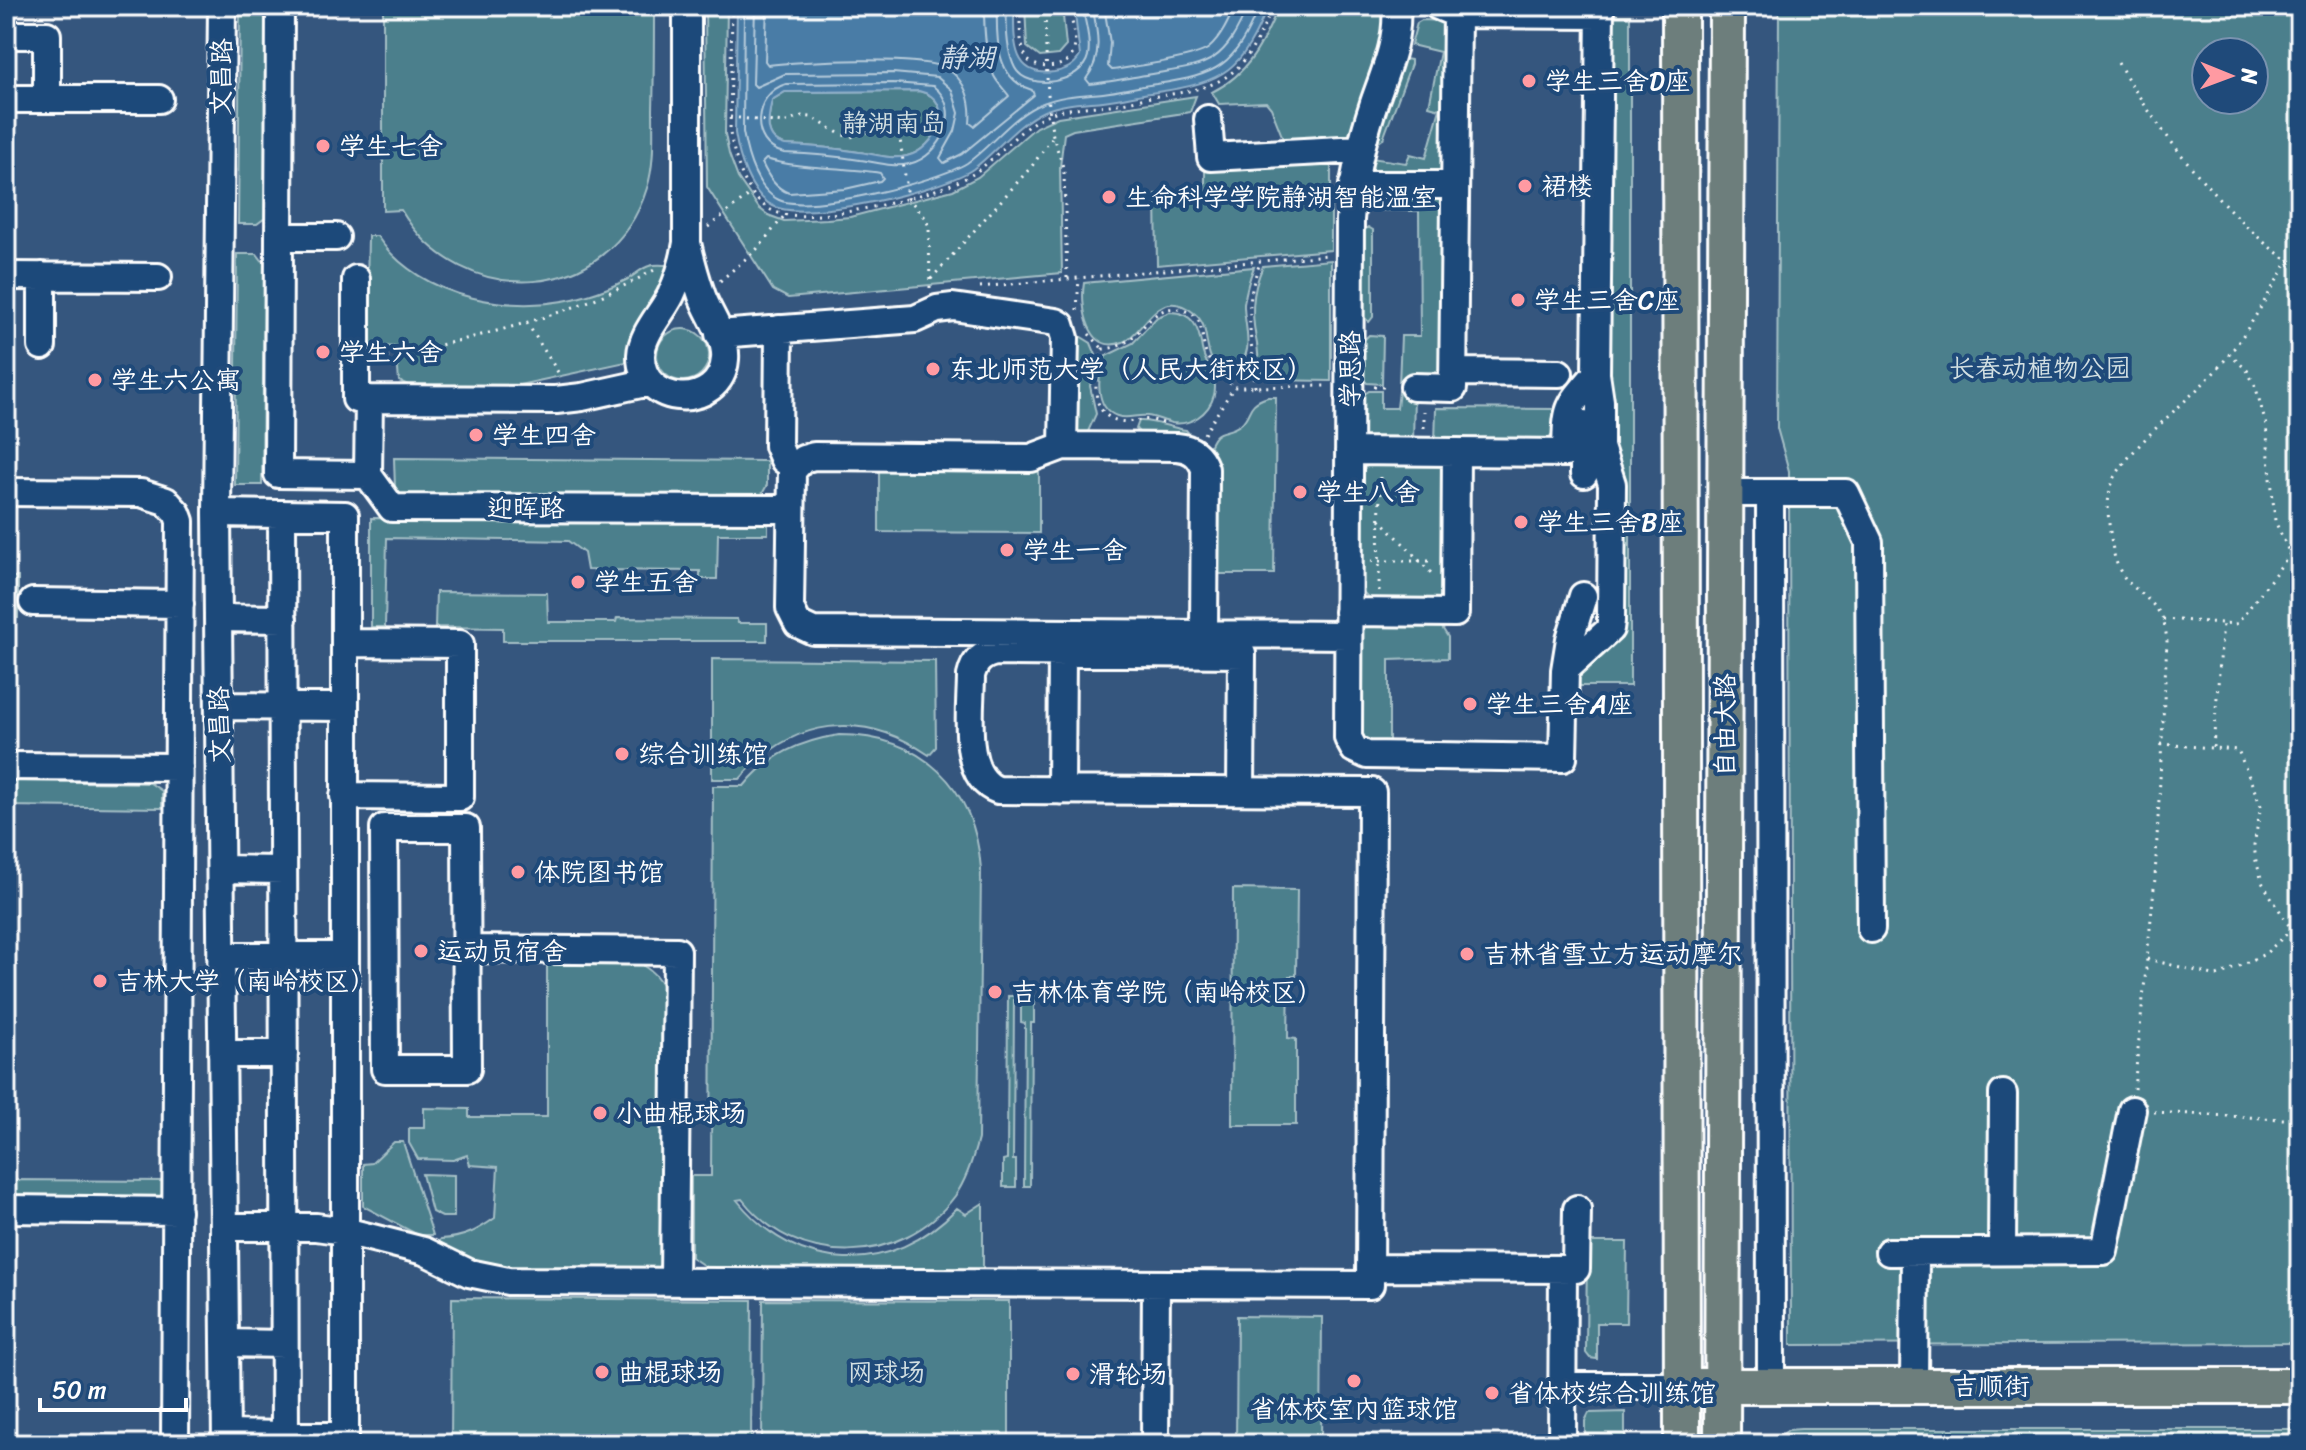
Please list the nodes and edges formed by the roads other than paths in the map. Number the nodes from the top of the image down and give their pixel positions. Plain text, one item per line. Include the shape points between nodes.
1 (222, 6) edge
2 (280, 6) edge
3 (687, 6) edge
4 (1396, 6) edge
5 (1680, 6) edge
6 (1727, 6) edge
7 (1447, 10) edge
8 (1600, 11) edge
9 (6, 35) edge
10 (6, 99) edge
11 (47, 99) junction
12 (159, 99) dead end
13 (1208, 119) dead end
14 (1360, 149) junction
15 (1353, 185) junction
16 (1455, 185) junction
17 (279, 237) junction
18 (336, 237) dead end
19 (687, 243) junction
20 (6, 276) edge
21 (42, 276) junction
22 (158, 277) dead end
23 (356, 279) dead end
24 (779, 329) junction
25 (719, 334) junction
26 (42, 346) dead end
27 (1453, 372) junction
28 (1559, 373) dead end
29 (1596, 374) junction
30 (650, 382) junction
31 (1412, 387) road end
32 (369, 399) junction
33 (1063, 446) junction
34 (1349, 451) junction
35 (1456, 452) junction
36 (795, 466) junction
37 (1584, 474) dead end
38 (368, 475) junction
39 (6, 492) edge
40 (1726, 493) junction
41 (1770, 493) junction
42 (791, 509) junction
43 (217, 513) junction
44 (282, 514) junction
45 (1583, 596) dead end
46 (33, 602) dead end
47 (180, 604) junction
48 (218, 618) junction
49 (283, 619) junction
50 (1348, 623) junction
51 (1204, 634) junction
52 (345, 643) junction
53 (1062, 653) junction
54 (1565, 670) junction
55 (219, 706) junction
56 (283, 706) junction
57 (344, 707) junction
58 (6, 766) edge
59 (179, 767) junction
60 (1061, 791) junction
61 (1241, 791) junction
62 (344, 796) junction
63 (221, 869) junction
64 (283, 870) junction
65 (1871, 929) dead end
66 (467, 949) junction
67 (221, 956) junction
68 (283, 956) junction
69 (345, 956) junction
70 (222, 1054) junction
71 (284, 1054) junction
72 (2003, 1094) dead end
73 (2132, 1110) road end
74 (6, 1209) edge
75 (1577, 1209) dead end
76 (177, 1211) junction
77 (224, 1227) junction
78 (284, 1227) junction
79 (345, 1231) junction
80 (2002, 1251) junction
81 (1370, 1268) junction
82 (1563, 1269) junction
83 (674, 1282) junction
84 (1156, 1284) junction
85 (225, 1343) junction
86 (284, 1344) junction
87 (1562, 1386) junction
88 (1682, 1386) junction
89 (1723, 1386) junction
90 (1771, 1386) junction
91 (1914, 1386) junction
92 (2300, 1386) edge
93 (226, 1439) edge
94 (285, 1440) edge
95 (345, 1440) edge
96 (175, 1444) edge
97 (1155, 1444) edge
98 (1562, 1444) edge
99 (1682, 1444) edge
100 (1722, 1444) edge

1 - 43 street, 文昌路
2 - 17 street
3 - 19 street
4 - 14 street, 学思路 via 1391,57
5 - 88 main road, 自由大路
6 - 40 main road, 自由大路
7 - 8 street
7 - 16 street
8 - 29 street
9 - 11 street via 47,35
10 - 11 street
11 - 12 street
13 - 14 street via 1211,157
14 - 15 street, 学思路
15 - 16 street
15 - 34 street, 学思路
16 - 27 street
17 - 18 street
17 - 38 street via 278,474
19 - 25 street
19 - 30 street via 678,279 643,343 642,363
20 - 21 street
21 - 22 street
21 - 26 street
23 - 32 street via 356,399
24 - 25 street
24 - 33 street via 915,319 953,307 1061,325
24 - 36 street via 778,446 784,460
25 - 30 street via 725,348 723,368 705,392 676,397
27 - 28 street
27 - 31 street via 1453,388
29 - 35 street via 1566,414 1566,453
29 - 37 street via 1584,406
29 - 54 street via 1600,447 1612,484 1611,621 1610,629
30 - 32 street via 574,398
32 - 38 street
33 - 36 street via 1031,458 814,456
33 - 51 street via 1177,447 1202,461
34 - 35 street
34 - 50 street, 学思路
35 - 50 street via 1455,613 1379,612
36 - 42 street
38 - 42 street, 迎晖路 via 392,508
39 - 47 street via 141,493 166,501 180,521
40 - 41 street
40 - 89 main road, 自由大路
41 - 65 street via 1846,493 1869,542
41 - 90 street
42 - 51 street via 790,608 805,629
43 - 44 street
43 - 48 street, 文昌路
44 - 49 street
44 - 52 street via 345,515
45 - 54 street
46 - 47 street
47 - 59 street
48 - 49 street
48 - 55 street, 文昌路
49 - 56 street
50 - 51 street
50 - 54 street, 学思路 via 1348,738 1354,749 1367,755 1563,758
52 - 57 street
52 - 62 street via 460,644 460,797
53 - 60 street
53 - 60 street via 997,652 978,660 971,676 973,761 982,778 992,789
53 - 61 street via 1242,654
55 - 56 street
55 - 63 street, 文昌路
56 - 57 street
56 - 64 street
57 - 62 street
58 - 59 street
59 - 76 street
60 - 61 street
61 - 81 street via 1372,792
62 - 69 street
63 - 64 street
63 - 67 street, 文昌路
64 - 68 street
66 - 66 street via 467,1069 385,1069 384,828 466,828
66 - 83 street via 677,951
67 - 68 street
67 - 70 street, 文昌路
68 - 69 street
68 - 71 street
69 - 79 street
70 - 71 street
70 - 77 street, 文昌路
71 - 78 street
72 - 80 street
73 - 80 street via 2104,1251
74 - 76 street
75 - 82 street via 1576,1269
76 - 96 street
77 - 78 street
77 - 85 street, 文昌路
78 - 79 street
78 - 86 street
79 - 83 street via 424,1251 487,1278
79 - 95 street
80 - 91 street via 1902,1252
81 - 82 street
81 - 84 street via 1370,1285
82 - 87 street
83 - 84 street
84 - 97 street
85 - 86 street
85 - 93 street, 文昌路
86 - 94 street
87 - 88 street
87 - 98 street
88 - 89 main road, 吉顺街
88 - 99 main road, 自由大路
89 - 90 main road, 吉顺街
89 - 100 main road, 自由大路
90 - 91 main road, 吉顺街
91 - 92 main road, 吉顺街
93 - 94 street
94 - 95 street

